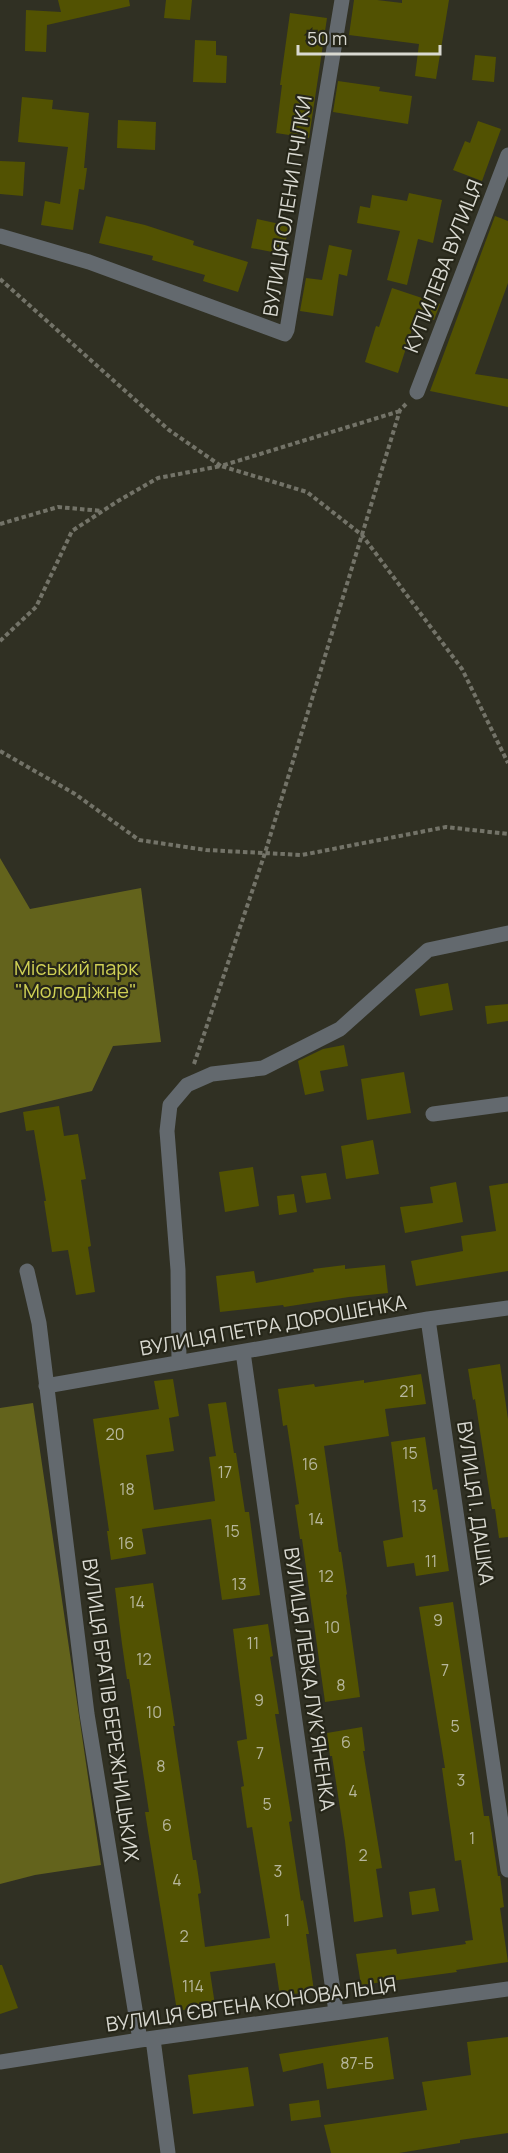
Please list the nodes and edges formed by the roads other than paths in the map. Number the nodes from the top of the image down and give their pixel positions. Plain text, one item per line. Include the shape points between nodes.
1 (342, 0) edge
2 (508, 155) edge
3 (0, 236) edge
4 (417, 392) road end
5 (508, 933) edge
6 (508, 1104) edge
7 (433, 1114) dead end
8 (27, 1271) dead end
9 (508, 1308) edge
10 (428, 1319) junction
11 (243, 1352) junction
12 (179, 1362) junction
13 (46, 1386) junction
14 (508, 1870) edge
15 (508, 1989) edge
16 (336, 2012) junction
17 (147, 2039) junction
18 (0, 2062) edge
19 (168, 2153) edge

1 - 3 street, ВУЛИЦЯ ОЛЕНИ ПЧІЛКИ via 285,334 89,262
2 - 4 street, КУПИЛЕВА ВУЛИЦЯ
5 - 12 street via 428,950 340,1029 263,1068 212,1074 187,1085 170,1105 167,1131 178,1270
6 - 7 street
8 - 13 street, ВУЛИЦЯ БРАТІВ БЕРЕЖНИЦЬКИХ via 39,1323
9 - 10 street, ВУЛИЦЯ ПЕТРА ДОРОШЕНКА
10 - 11 street, ВУЛИЦЯ ПЕТРА ДОРОШЕНКА
10 - 14 street, ВУЛИЦЯ І. ДАШКА
11 - 12 street, ВУЛИЦЯ ПЕТРА ДОРОШЕНКА
11 - 16 street, ВУЛИЦЯ ЛЕВКА ЛУК'ЯНЕНКА
12 - 13 street, ВУЛИЦЯ ПЕТРА ДОРОШЕНКА
13 - 17 street, ВУЛИЦЯ БРАТІВ БЕРЕЖНИЦЬКИХ via 87,1713
15 - 16 street, ВУЛИЦЯ ЄВГЕНА КОНОВАЛЬЦЯ
16 - 17 street, ВУЛИЦЯ ЄВГЕНА КОНОВАЛЬЦЯ
17 - 18 street, ВУЛИЦЯ ЄВГЕНА КОНОВАЛЬЦЯ
17 - 19 street, ВУЛИЦЯ БРАТІВ БЕРЕЖНИЦЬКИХ

